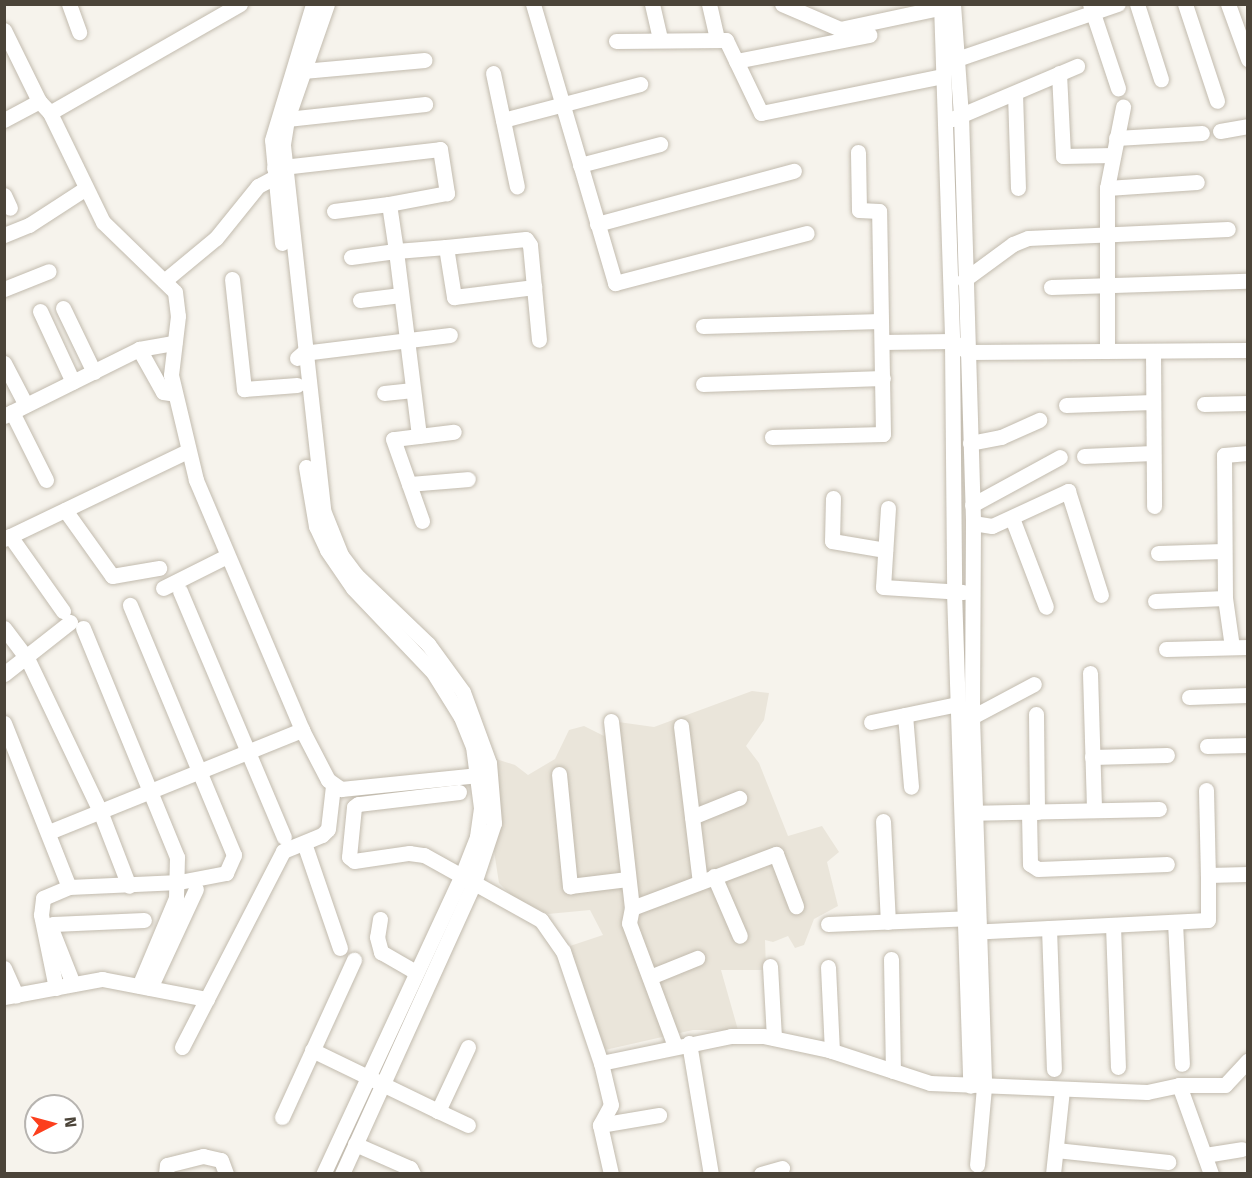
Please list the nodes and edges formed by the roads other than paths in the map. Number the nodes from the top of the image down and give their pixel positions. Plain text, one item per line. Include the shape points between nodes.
1 (69, 4) edge
2 (240, 4) edge
3 (313, 4) edge
4 (327, 4) edge
5 (533, 4) edge
6 (652, 4) edge
7 (709, 4) edge
8 (782, 4) edge
9 (1118, 4) edge
10 (1137, 4) edge
11 (1185, 4) edge
12 (1228, 4) edge
13 (947, 5) edge
14 (1092, 8) edge
15 (4, 30) edge
16 (79, 32) dead end
17 (878, 33) dead end
18 (717, 39) junction
19 (660, 40) junction
20 (616, 41) dead end
21 (957, 59) junction
22 (1248, 59) edge
23 (425, 60) dead end
24 (736, 61) junction
25 (1077, 66) dead end
26 (303, 71) junction
27 (493, 72) dead end
28 (1059, 73) junction
29 (944, 76) junction
30 (1161, 78) dead end
31 (640, 84) dead end
32 (1118, 88) dead end
33 (1015, 93) junction
34 (39, 101) junction
35 (1217, 101) dead end
36 (425, 104) dead end
37 (562, 105) junction
38 (1123, 107) dead end
39 (50, 113) junction
40 (961, 115) junction
41 (287, 119) junction
42 (4, 120) edge
43 (503, 120) junction
44 (946, 121) junction
45 (1248, 126) edge
46 (1220, 131) dead end
47 (1202, 134) dead end
48 (1116, 138) junction
49 (660, 144) dead end
50 (858, 152) dead end
51 (1113, 155) junction
52 (580, 165) junction
53 (278, 171) junction
54 (794, 171) dead end
55 (1197, 182) dead end
56 (517, 187) dead end
57 (86, 188) junction
58 (1018, 188) dead end
59 (1107, 188) junction
60 (389, 204) junction
61 (334, 211) dead end
62 (597, 224) junction
63 (1228, 229) dead end
64 (807, 233) dead end
65 (4, 236) edge
66 (1106, 236) junction
67 (446, 247) junction
68 (396, 251) junction
69 (351, 257) dead end
70 (49, 271) dead end
71 (232, 279) dead end
72 (964, 280) junction
73 (164, 281) junction
74 (1247, 281) edge
75 (1107, 286) junction
76 (534, 287) junction
77 (1051, 288) dead end
78 (4, 289) edge
79 (400, 295) junction
80 (360, 300) dead end
81 (63, 308) dead end
82 (40, 311) dead end
83 (882, 321) junction
84 (703, 326) dead end
85 (450, 335) dead end
86 (539, 340) dead end
87 (406, 341) junction
88 (952, 341) junction
89 (882, 342) junction
90 (174, 343) junction
91 (139, 349) junction
92 (1248, 350) edge
93 (1107, 351) junction
94 (1153, 351) junction
95 (968, 352) junction
96 (299, 356) junction
97 (4, 363) edge
98 (94, 372) junction
99 (883, 378) junction
100 (74, 382) junction
101 (703, 384) dead end
102 (297, 385) junction
103 (413, 390) junction
104 (384, 393) dead end
105 (175, 394) junction
106 (1153, 402) junction
107 (1248, 403) edge
108 (1204, 404) dead end
109 (1066, 405) dead end
110 (14, 411) edge
111 (1039, 420) dead end
112 (454, 432) dead end
113 (419, 436) junction
114 (772, 437) dead end
115 (970, 442) junction
116 (188, 451) junction
117 (1153, 453) junction
118 (1248, 453) edge
119 (1084, 456) dead end
120 (1060, 457) dead end
121 (468, 479) dead end
122 (46, 480) dead end
123 (409, 484) junction
124 (833, 498) dead end
125 (972, 505) junction
126 (1154, 506) dead end
127 (888, 508) dead end
128 (65, 510) junction
129 (1012, 518) junction
130 (422, 521) dead end
131 (973, 523) junction
132 (7, 538) edge
133 (885, 550) junction
134 (1223, 551) junction
135 (1158, 553) dead end
136 (227, 556) junction
137 (159, 568) dead end
138 (163, 588) dead end
139 (180, 591) dead end
140 (954, 591) junction
141 (972, 592) junction
142 (1101, 595) dead end
143 (1225, 598) junction
144 (1155, 601) dead end
145 (130, 605) dead end
146 (1046, 607) dead end
147 (72, 621) junction
148 (4, 628) edge
149 (1232, 647) junction
150 (1248, 647) edge
151 (1166, 649) dead end
152 (27, 658) junction
153 (1090, 673) dead end
154 (4, 674) edge
155 (1034, 684) dead end
156 (1248, 695) edge
157 (1189, 697) dead end
158 (958, 704) junction
159 (1036, 714) dead end
160 (905, 715) junction
161 (972, 717) junction
162 (612, 721) dead end
163 (871, 722) dead end
164 (4, 723) edge
165 (681, 726) dead end
166 (302, 730) junction
167 (1248, 745) edge
168 (1207, 746) dead end
169 (246, 753) junction
170 (1167, 755) dead end
171 (1092, 757) junction
172 (198, 772) junction
173 (484, 774) junction
174 (559, 774) dead end
175 (333, 786) junction
176 (911, 787) dead end
177 (1206, 789) dead end
178 (149, 792) junction
179 (459, 792) dead end
180 (739, 798) dead end
181 (1159, 809) dead end
182 (1094, 810) junction
183 (100, 811) junction
184 (1033, 812) junction
185 (968, 813) junction
186 (692, 817) junction
187 (883, 821) dead end
188 (49, 832) junction
189 (284, 837) dead end
190 (304, 843) junction
191 (1167, 864) dead end
192 (1248, 874) edge
193 (1208, 875) junction
194 (714, 876) junction
195 (468, 879) junction
196 (628, 879) junction
197 (179, 882) junction
198 (700, 882) junction
199 (129, 886) junction
200 (69, 887) junction
201 (196, 889) dead end
202 (796, 906) dead end
203 (632, 908) junction
204 (380, 919) dead end
205 (144, 920) dead end
206 (888, 922) junction
207 (1175, 922) junction
208 (828, 924) dead end
209 (972, 925) junction
210 (1113, 925) junction
211 (1049, 928) junction
212 (740, 936) dead end
213 (340, 948) dead end
214 (697, 958) dead end
215 (891, 959) dead end
216 (354, 960) dead end
217 (770, 966) dead end
218 (828, 967) dead end
219 (4, 968) edge
220 (415, 972) junction
221 (650, 977) junction
222 (73, 984) junction
223 (145, 987) junction
224 (56, 988) junction
225 (10, 996) edge
226 (207, 999) junction
227 (774, 1038) junction
228 (682, 1044) junction
229 (182, 1047) dead end
230 (468, 1047) dead end
231 (312, 1050) junction
232 (832, 1051) junction
233 (1248, 1060) edge
234 (601, 1063) junction
235 (1182, 1064) dead end
236 (1118, 1067) dead end
237 (1054, 1069) dead end
238 (893, 1071) junction
239 (366, 1075) junction
240 (1179, 1085) junction
241 (382, 1086) junction
242 (977, 1087) junction
243 (1062, 1090) junction
244 (438, 1111) junction
245 (659, 1115) dead end
246 (282, 1117) dead end
247 (468, 1125) dead end
248 (600, 1125) junction
249 (355, 1144) junction
250 (1242, 1149) dead end
251 (1056, 1150) junction
252 (1205, 1155) junction
253 (1168, 1162) dead end
254 (977, 1165) dead end
255 (782, 1168) dead end
256 (166, 1173) edge
257 (226, 1173) edge
258 (323, 1173) edge
259 (342, 1173) edge
260 (413, 1173) edge
261 (611, 1173) edge
262 (711, 1173) edge
263 (761, 1173) edge
264 (1053, 1173) edge
265 (1211, 1173) edge

1 - 16 street
2 - 39 street
3 - 53 street via 274,126
4 - 26 street
5 - 37 street
6 - 19 street
7 - 18 street
8 - 13 street via 840,29
9 - 14 street
10 - 30 street
11 - 35 street
12 - 22 street
13 - 21 street
13 - 29 street
14 - 21 street
14 - 32 street
15 - 34 street
17 - 24 street
18 - 19 street
18 - 24 street via 727,41
19 - 20 street
21 - 40 street
23 - 26 street
24 - 29 street via 761,113
25 - 28 street
26 - 41 street
27 - 43 street
28 - 33 street
28 - 51 street via 1063,156
29 - 44 street
31 - 37 street
33 - 40 street
33 - 58 street
34 - 39 street
34 - 42 street
36 - 41 street
37 - 43 street
37 - 52 street
38 - 48 street
39 - 57 street
40 - 44 street
40 - 72 street
41 - 53 street
43 - 56 street
44 - 88 street
45 - 46 street
47 - 48 street
48 - 51 street
49 - 52 street
50 - 83 street via 859,210 879,211
51 - 59 street
52 - 62 street
53 - 60 street via 443,151 447,193
53 - 73 street via 258,186 216,238
53 - 96 street
54 - 62 street
55 - 59 street
57 - 65 street via 29,225
57 - 73 street via 103,222
59 - 66 street
60 - 61 street
60 - 68 street
62 - 64 street via 617,284
63 - 66 street
66 - 72 street via 1022,240
66 - 75 street
67 - 68 street
67 - 76 street via 526,239
67 - 76 street via 454,297
68 - 69 street
68 - 79 street
70 - 78 street
71 - 102 street via 244,389
72 - 95 street
73 - 90 street via 175,292 178,316
74 - 75 street
75 - 77 street
75 - 93 street
76 - 86 street
79 - 80 street
79 - 87 street
81 - 98 street
82 - 100 street
83 - 84 street
83 - 89 street
85 - 87 street
87 - 96 street
87 - 103 street
88 - 89 street
88 - 95 street
88 - 140 street
89 - 99 street
90 - 91 street
90 - 105 street via 171,375
91 - 98 street
91 - 105 street via 163,392
92 - 94 street
93 - 94 street
93 - 95 street
94 - 106 street
95 - 115 street
96 - 102 street
96 - 173 street via 317,482 332,536 356,575 450,671 473,714
97 - 110 street
98 - 100 street
99 - 101 street
99 - 114 street via 883,434
100 - 110 street
102 - 173 street via 309,496 320,534 353,588 447,691
103 - 104 street
103 - 113 street
105 - 116 street
106 - 109 street
106 - 117 street
107 - 108 street
110 - 122 street
111 - 115 street via 1001,437
112 - 113 street
113 - 123 street via 393,439
115 - 125 street
116 - 128 street
116 - 136 street
117 - 119 street
117 - 126 street
118 - 134 street via 1224,455
120 - 125 street
121 - 123 street
123 - 130 street
124 - 133 street via 832,541
125 - 131 street
127 - 133 street
128 - 132 street
128 - 137 street via 112,576
129 - 131 street via 988,527
129 - 142 street via 1068,491
129 - 146 street
131 - 141 street
132 - 147 street
133 - 140 street via 883,587
134 - 135 street
134 - 143 street
136 - 138 street
136 - 166 street
139 - 169 street
140 - 141 street
140 - 158 street
141 - 161 street
143 - 144 street
143 - 149 street
145 - 172 street
147 - 152 street
147 - 178 street
148 - 152 street
149 - 150 street
149 - 151 street
152 - 154 street
152 - 183 street
153 - 171 street
155 - 161 street
156 - 157 street
158 - 160 street
158 - 185 street
159 - 184 street
160 - 163 street
160 - 176 street
161 - 185 street
162 - 196 street
164 - 188 street
165 - 186 street
166 - 169 street
166 - 175 street
167 - 168 street
169 - 172 street
169 - 189 street
170 - 171 street
171 - 182 street
172 - 178 street
172 - 197 street via 234,855 226,873
173 - 175 street via 341,789
173 - 195 street
174 - 196 street via 570,885
175 - 190 street via 328,829
177 - 193 street
178 - 183 street
178 - 197 street via 177,857
179 - 195 street via 358,804 347,852 354,861 417,853
180 - 186 street
181 - 182 street
182 - 184 street
183 - 188 street
183 - 199 street
184 - 185 street
184 - 191 street via 1030,864 1038,869
185 - 209 street
186 - 198 street
187 - 206 street
188 - 200 street
190 - 213 street
190 - 226 street via 283,851
192 - 193 street
193 - 207 street via 1208,920
194 - 198 street
194 - 202 street via 776,854
194 - 212 street
195 - 220 street
195 - 234 street via 541,920 552,932
195 - 241 street
196 - 203 street
197 - 199 street
197 - 223 street
198 - 203 street
199 - 200 street
200 - 224 street via 40,901
201 - 223 street
203 - 221 street via 629,922
204 - 220 street via 377,937 381,952
205 - 222 street via 53,924 52,931
206 - 208 street
206 - 209 street
207 - 210 street
207 - 235 street
209 - 211 street
209 - 242 street
210 - 211 street
210 - 236 street
211 - 237 street
214 - 221 street
215 - 238 street
216 - 231 street
217 - 227 street
218 - 232 street
219 - 225 street
220 - 239 street
221 - 228 street
222 - 223 street via 102,979
222 - 224 street
223 - 226 street
224 - 225 street
226 - 229 street
227 - 228 street via 731,1036
227 - 232 street
228 - 234 street
228 - 262 street
230 - 244 street
231 - 239 street
231 - 246 street
232 - 238 street
233 - 240 street via 1225,1085
234 - 248 street via 611,1105
238 - 242 street via 930,1083
239 - 241 street
239 - 258 street
240 - 243 street via 1147,1092
240 - 252 street
241 - 244 street
241 - 249 street
242 - 243 street
242 - 254 street
243 - 251 street
244 - 247 street
245 - 248 street
248 - 261 street
249 - 259 street
249 - 260 street via 410,1168
250 - 252 street
251 - 253 street
251 - 264 street
252 - 265 street
255 - 263 street
256 - 257 street via 167,1165 204,1156 221,1160

